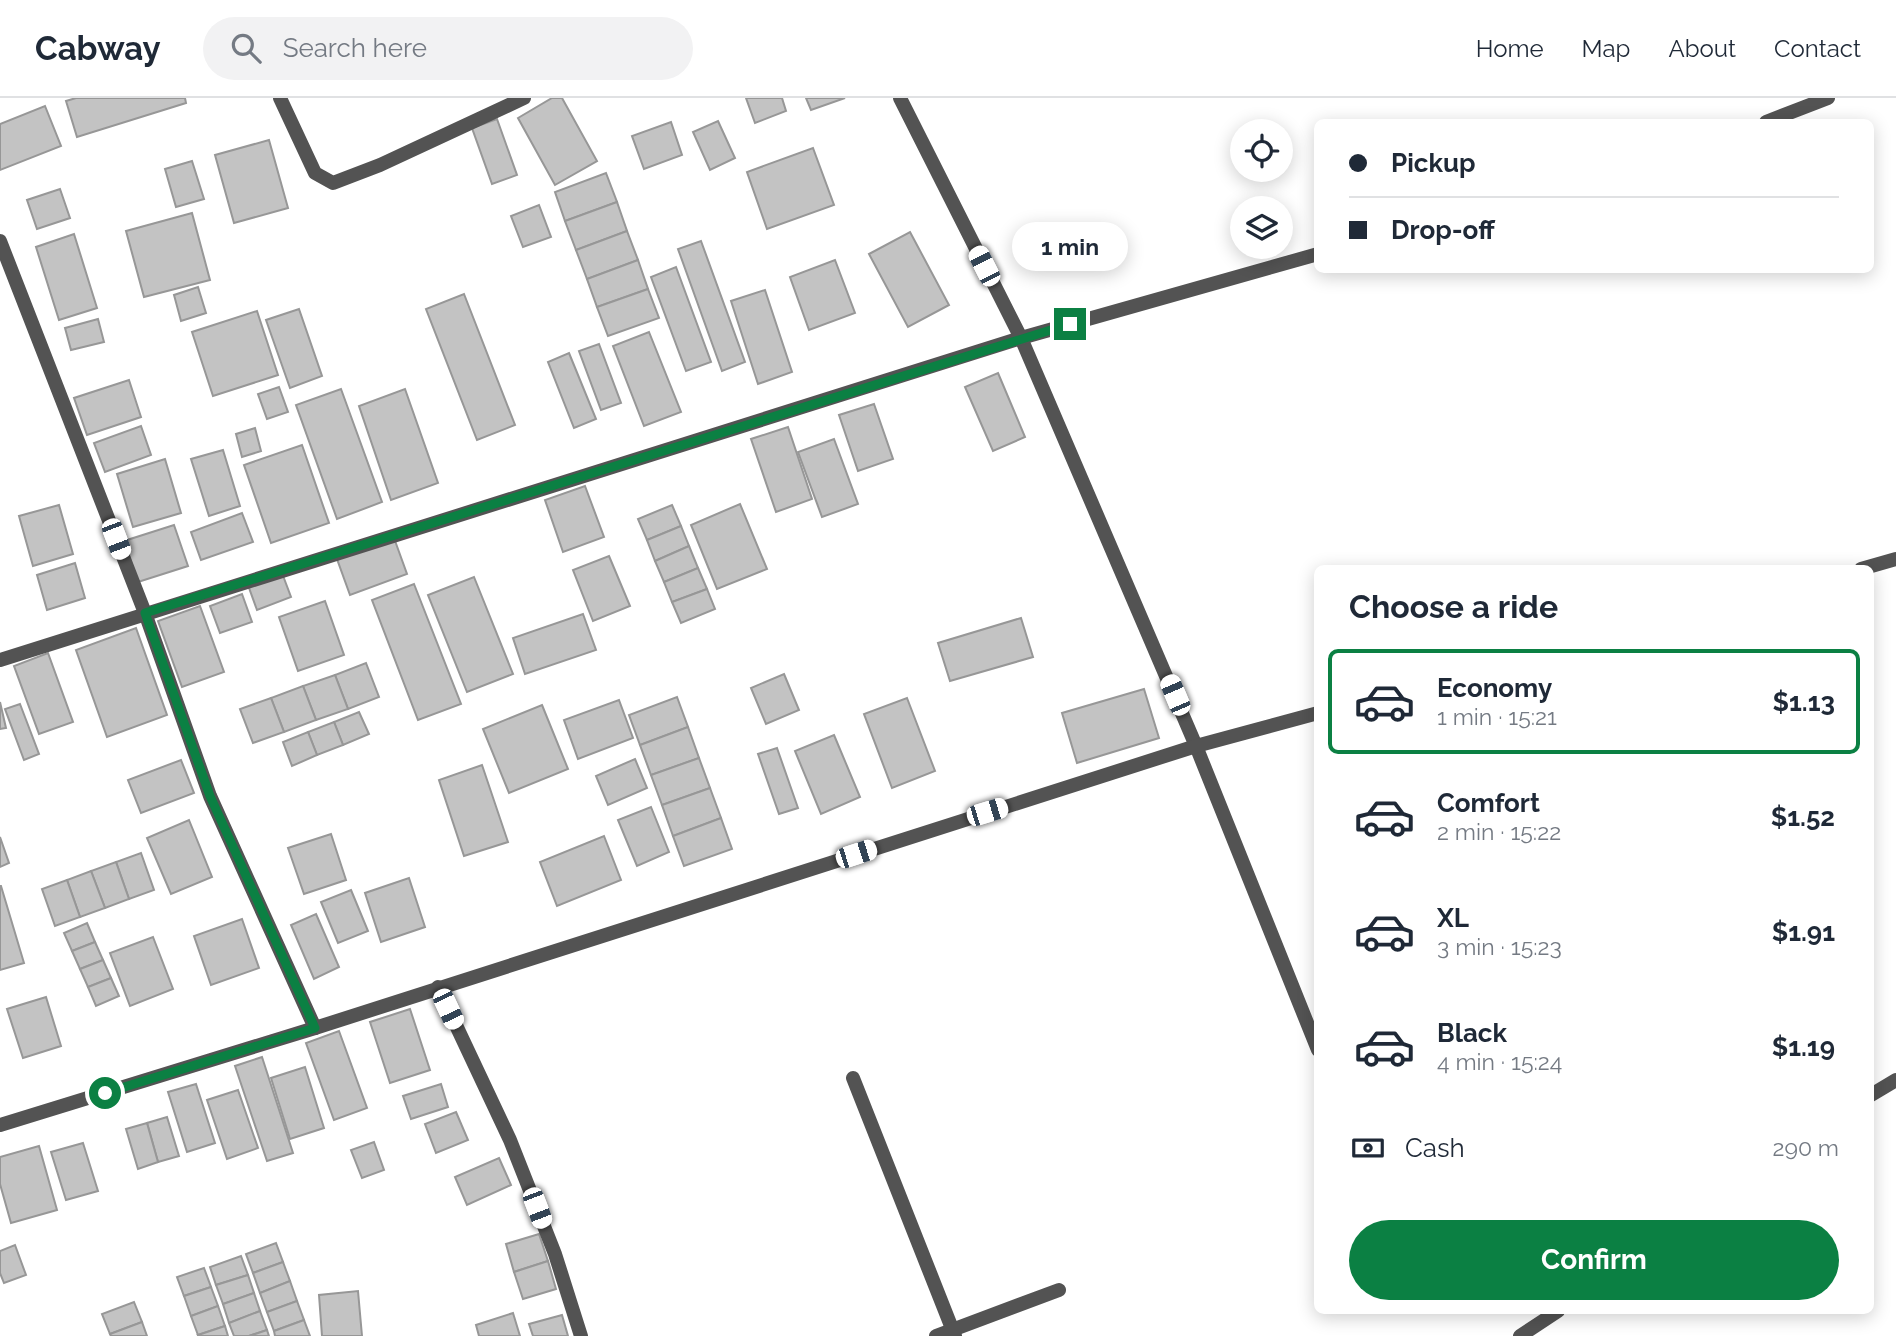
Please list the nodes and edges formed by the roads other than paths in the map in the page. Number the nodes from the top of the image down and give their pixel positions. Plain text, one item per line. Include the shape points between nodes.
1 (280, 98) edge
2 (524, 98) edge
3 (900, 98) edge
4 (1828, 98) edge
5 (1774, 119) edge
6 (0, 241) edge
7 (1314, 255) edge
8 (1021, 338) junction
9 (1896, 559) edge
10 (1874, 565) edge
11 (145, 613) junction
12 (0, 660) edge
13 (1314, 714) edge
14 (1196, 746) junction
15 (438, 987) junction
16 (315, 1028) junction
17 (1314, 1040) edge
18 (853, 1079) dead end
19 (1896, 1080) edge
20 (1874, 1093) edge
21 (0, 1125) edge
22 (1059, 1290) dead end
23 (1553, 1314) edge
24 (953, 1333) edge
25 (581, 1336) edge
26 (936, 1336) edge
27 (1520, 1336) edge

1 - 2 street via 315,173 333,183
3 - 8 street
4 - 5 street
6 - 11 street
7 - 8 street
8 - 11 street
8 - 14 street
9 - 10 street
11 - 12 street
11 - 16 street via 210,796
13 - 14 street
14 - 15 street
14 - 17 street
15 - 16 street
15 - 25 street via 510,1140
16 - 21 street
18 - 24 street
19 - 20 street
22 - 24 street
23 - 27 street
24 - 26 street

